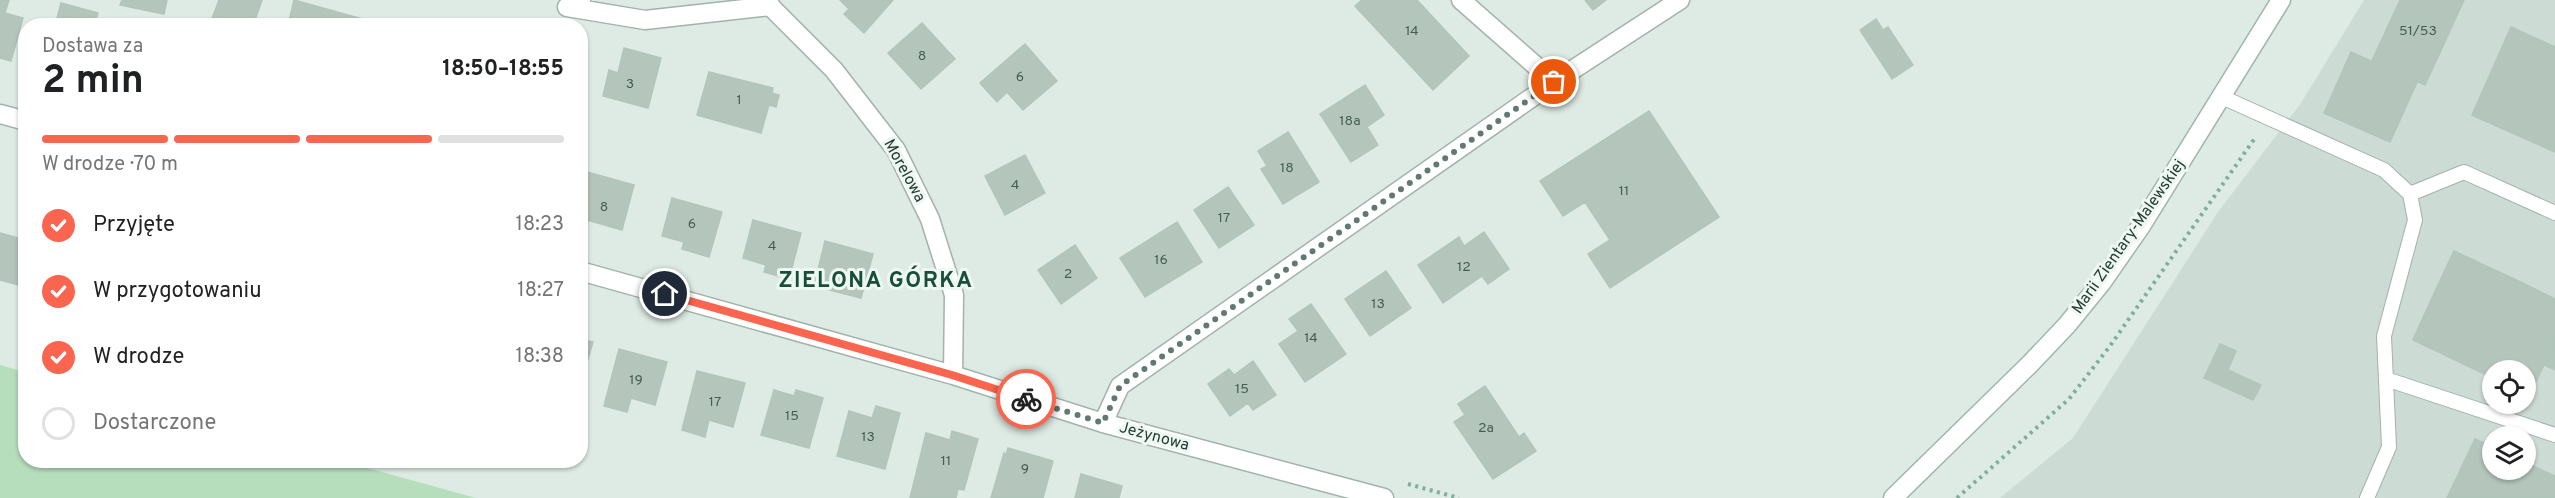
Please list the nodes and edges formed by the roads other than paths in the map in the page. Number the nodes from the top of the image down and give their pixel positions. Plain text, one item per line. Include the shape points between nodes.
1 (580, 0) edge
2 (1461, 0) edge
3 (1680, 0) edge
4 (2281, 0) edge
5 (767, 3) edge
6 (1554, 82) junction
7 (2222, 97) junction
8 (0, 114) edge
9 (18, 119) edge
10 (2410, 194) junction
11 (2555, 213) edge
12 (588, 273) edge
13 (952, 375) junction
14 (2386, 379) junction
15 (1103, 423) junction
16 (2555, 435) edge
17 (1384, 498) edge
18 (1893, 498) edge
19 (2367, 498) edge

1 - 5 street, Morelowa via 567,7 645,20
2 - 6 street
3 - 6 street
4 - 7 street, Marii Zientary-Malewskiej
5 - 13 street, Morelowa via 834,70 896,150 906,170 930,219 954,295
6 - 15 street via 1120,386
7 - 10 lane via 2384,170
7 - 18 street, Marii Zientary-Malewskiej via 2141,226 2067,326
8 - 9 street
10 - 11 lane via 2464,172
10 - 14 lane via 2415,220 2384,336
12 - 13 street, Jeżynowa
13 - 15 street, Jeżynowa
14 - 16 lane
14 - 19 lane via 2389,447
15 - 17 street, Jeżynowa

